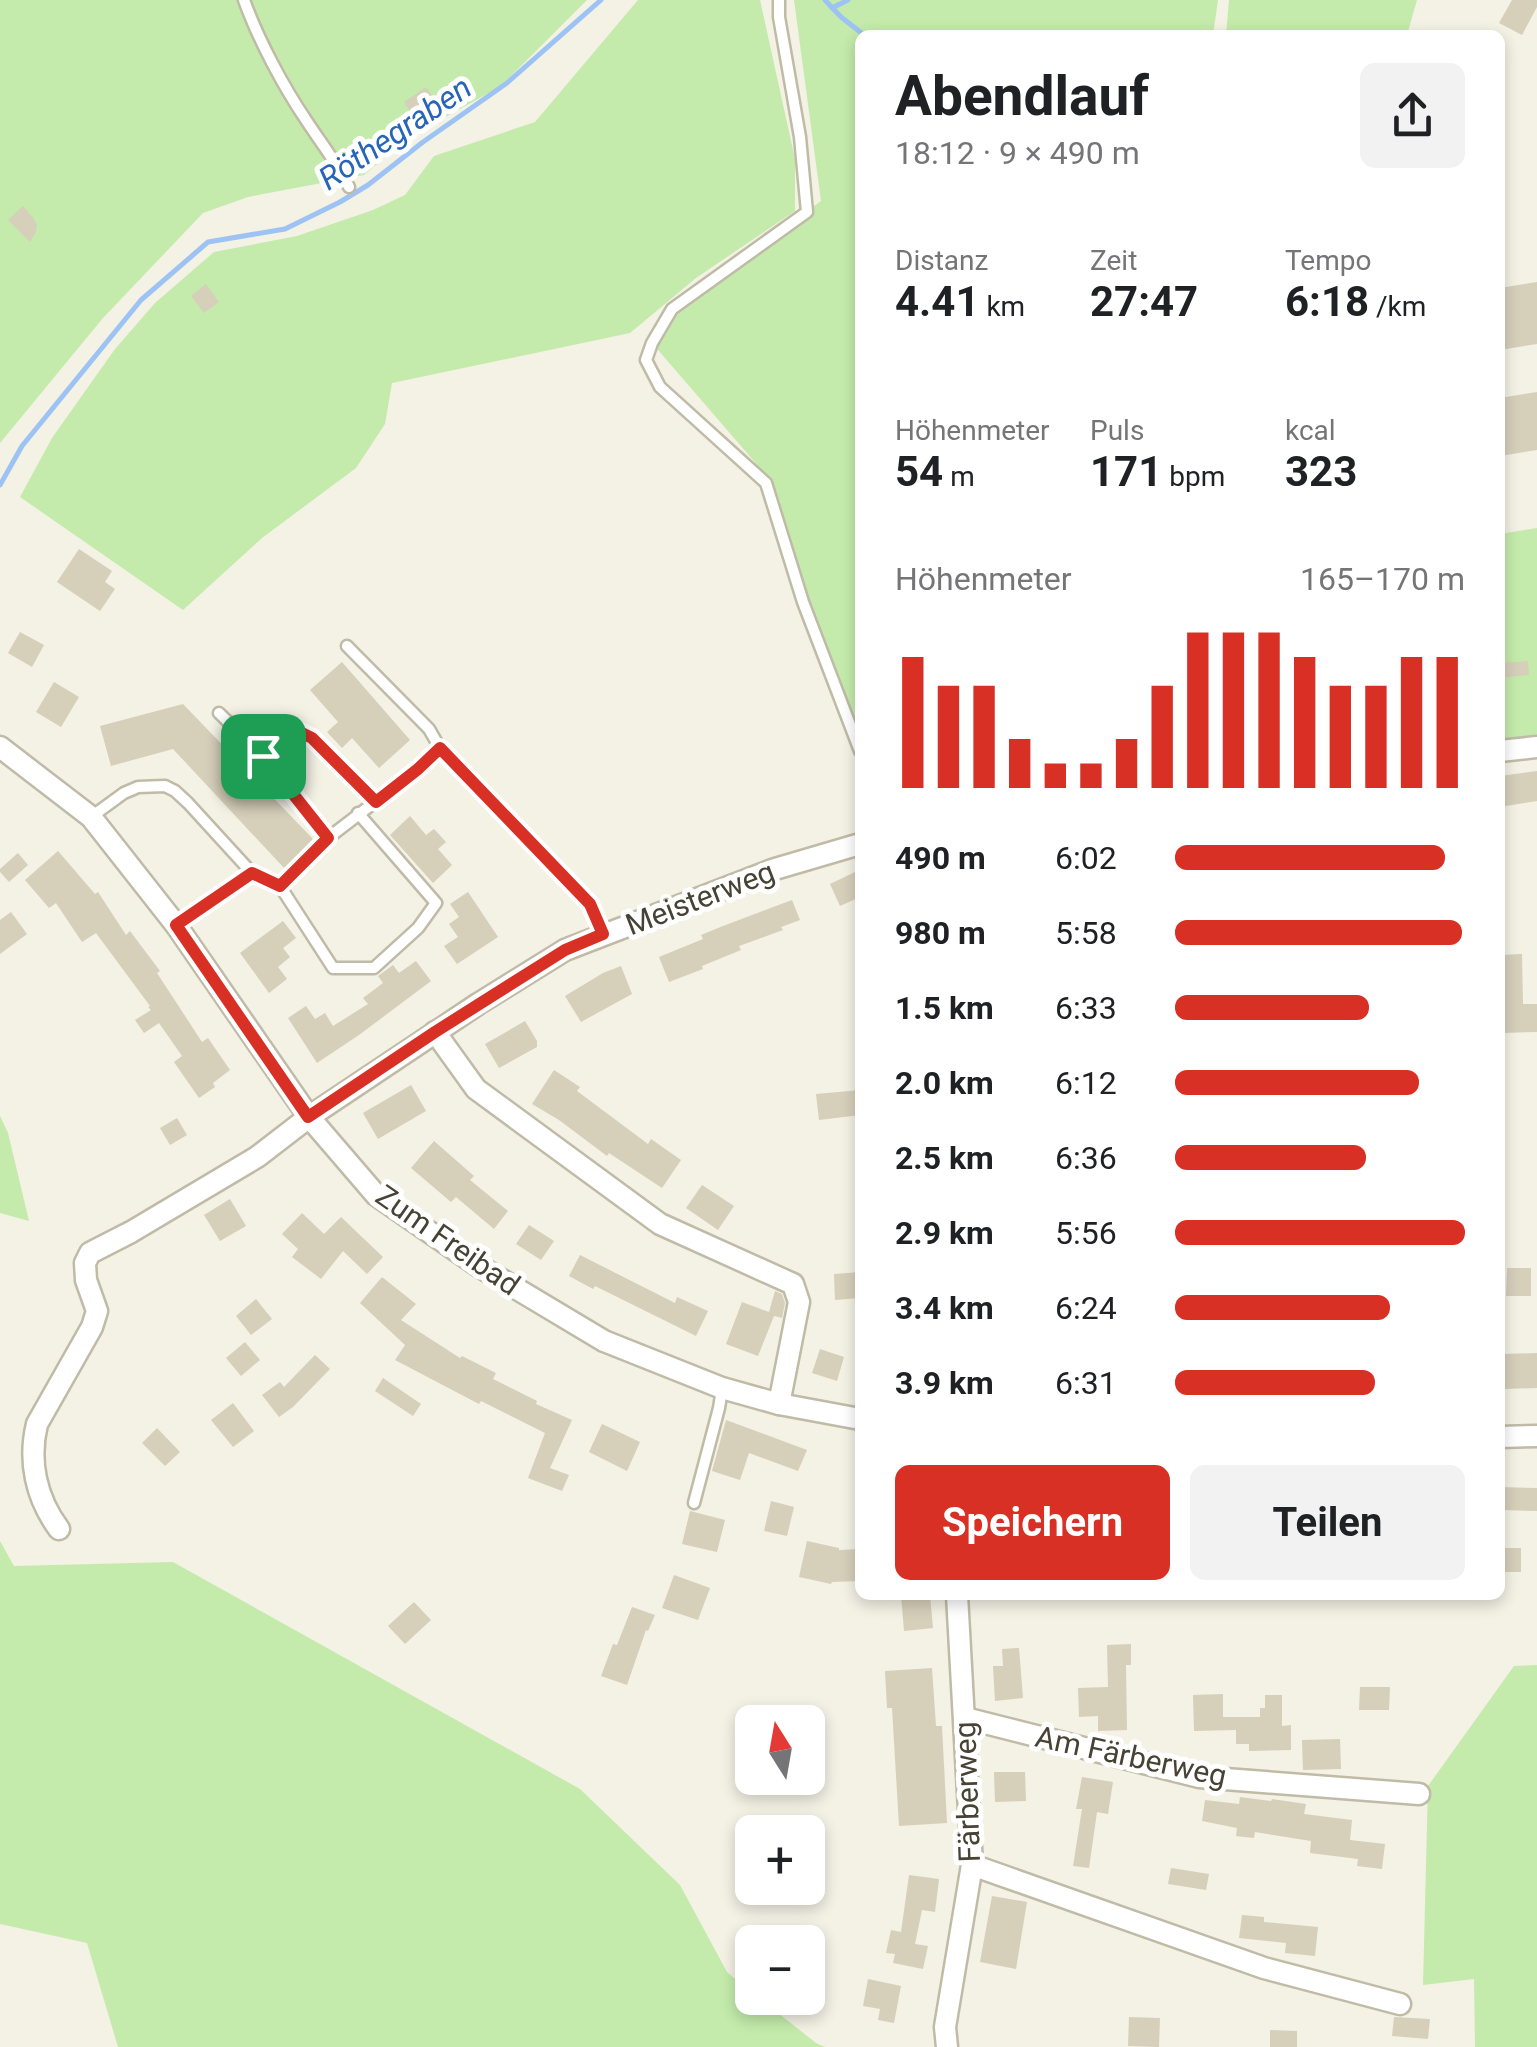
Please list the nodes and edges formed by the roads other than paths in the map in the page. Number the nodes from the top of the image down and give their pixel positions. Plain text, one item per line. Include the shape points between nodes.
1 (244, 0) edge
2 (779, 0) edge
3 (349, 188) dead end
4 (348, 646) dead end
5 (219, 713) dead end
6 (855, 738) edge
7 (1537, 746) edge
8 (0, 747) edge
9 (440, 748) junction
10 (1505, 750) edge
11 (263, 756) junction
12 (376, 802) junction
13 (358, 814) junction
14 (91, 817) junction
15 (328, 838) junction
16 (855, 845) edge
17 (252, 873) junction
18 (280, 886) junction
19 (176, 925) junction
20 (603, 934) junction
21 (435, 1032) junction
22 (308, 1117) junction
23 (722, 1388) junction
24 (779, 1404) junction
25 (855, 1417) edge
26 (1505, 1436) edge
27 (1537, 1436) edge
28 (694, 1503) dead end
29 (59, 1529) dead end
30 (957, 1600) edge
31 (964, 1718) junction
32 (1419, 1794) dead end
33 (972, 1865) junction
34 (1400, 2004) dead end
35 (948, 2047) edge

1 - 3 lane via 304,118
2 - 6 lane via 807,212 672,309 646,360 660,387 766,483
4 - 9 lane
5 - 11 lane
7 - 10 street
8 - 14 street, Zum Freibad
9 - 12 lane
9 - 20 lane via 590,904
11 - 12 lane via 294,729 312,738
11 - 15 lane
12 - 13 lane
13 - 15 lane
13 - 18 lane via 436,903 418,928 374,968 334,968
14 - 17 lane via 124,793 165,786
14 - 19 street, Zum Freibad
15 - 18 lane
16 - 20 street, Meisterweg via 775,868
17 - 18 lane
17 - 19 lane
19 - 22 street, Zum Freibad
20 - 21 street, Meisterweg via 565,950
21 - 22 street, Meisterweg
21 - 24 street via 476,1089 660,1224 794,1284 799,1302
22 - 23 street, Zum Freibad via 376,1195 477,1265 604,1342
22 - 29 street, Meisterweg via 256,1157 85,1262 97,1311 32,1442 37,1490
23 - 24 street, Zum Freibad
23 - 28 lane
24 - 25 street, Zum Freibad
26 - 27 street
30 - 31 street, Färberweg
31 - 32 street, Am Färberweg via 1199,1777
31 - 33 street, Färberweg
33 - 34 street via 1264,1968
33 - 35 street, Färberweg via 945,2026

